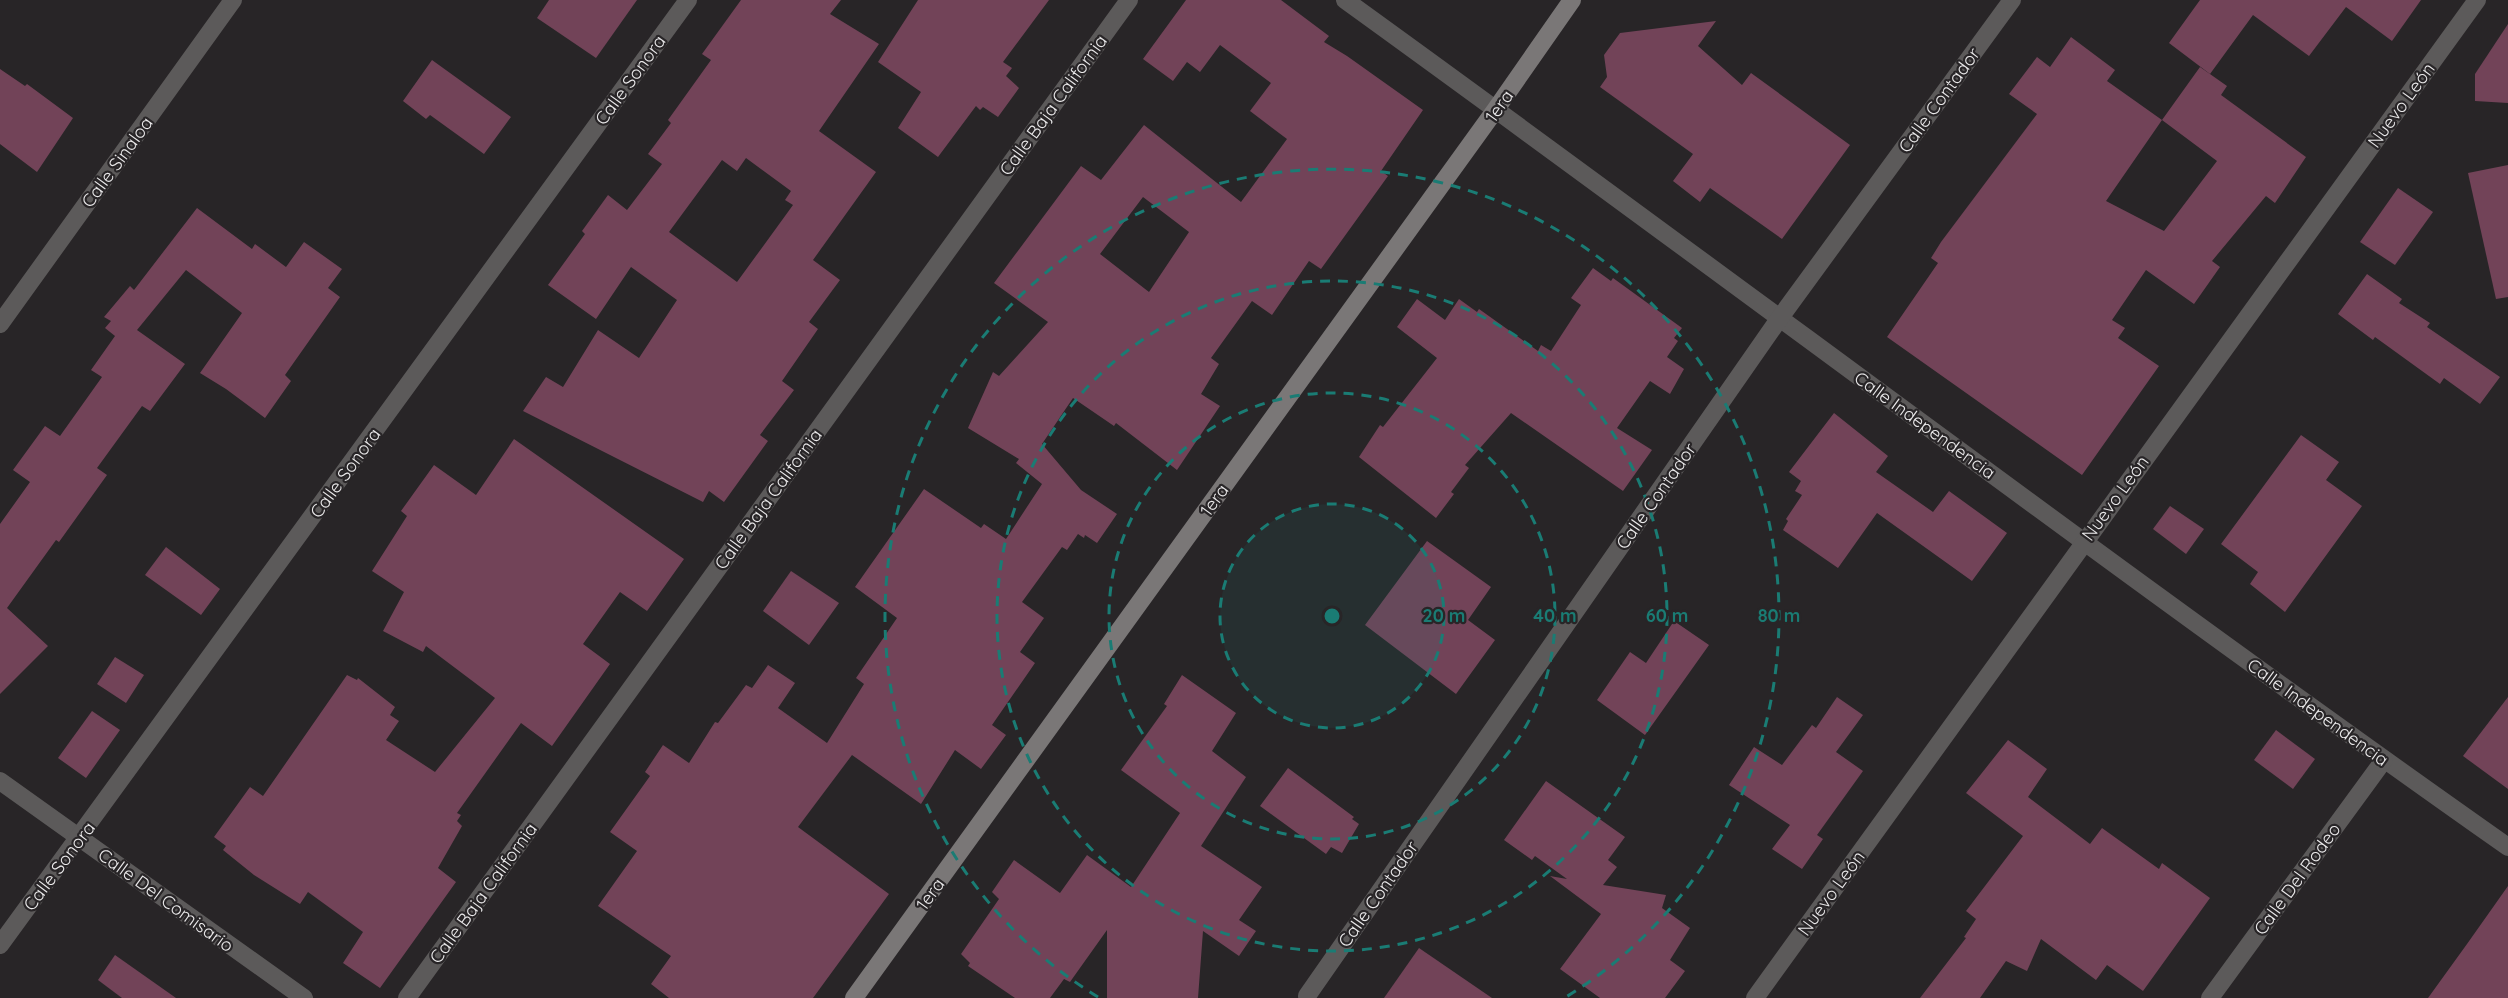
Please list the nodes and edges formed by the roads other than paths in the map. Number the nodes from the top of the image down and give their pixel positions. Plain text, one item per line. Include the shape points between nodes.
1 (233, 0) edge
2 (688, 0) edge
3 (1129, 0) edge
4 (1345, 0) edge
5 (1572, 0) edge
6 (2012, 0) edge
7 (2477, 0) edge
8 (1496, 109) junction
9 (1779, 319) junction
10 (0, 324) edge
11 (2084, 541) junction
12 (2384, 760) junction
13 (0, 781) edge
14 (80, 838) junction
15 (2508, 847) edge
16 (0, 945) edge
17 (1307, 996) dead end
18 (303, 998) edge
19 (407, 998) edge
20 (854, 998) edge
21 (1755, 998) edge
22 (2210, 998) edge

1 - 10 street, Calle Sinaloa
2 - 14 street, Calle Sonora
3 - 19 street, Calle Baja California
4 - 8 street, Calle Independencia
5 - 8 street, 1era
6 - 9 street, Calle Contador
7 - 11 street, Nuevo León
8 - 9 street, Calle Independencia
8 - 20 street, 1era
9 - 11 street, Calle Independencia
9 - 17 street, Calle Contador
11 - 12 street, Calle Independencia
11 - 21 street, Nuevo León
12 - 15 street, Calle Independencia
12 - 22 street, Calle Del Rodeo
13 - 14 street, Calle Del Comisario
14 - 16 street, Calle Sonora
14 - 18 street, Calle Del Comisario

